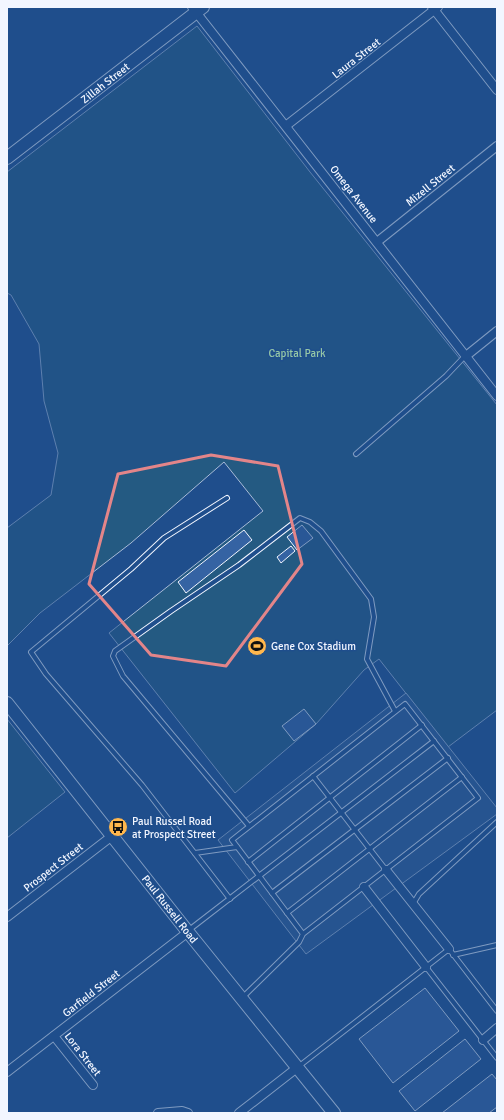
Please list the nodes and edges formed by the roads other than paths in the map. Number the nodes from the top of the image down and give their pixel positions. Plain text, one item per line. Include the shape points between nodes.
1 (435, 8) edge
2 (197, 9) edge
3 (497, 90) edge
4 (287, 125) junction
5 (497, 146) edge
6 (7, 158) edge
7 (377, 242) junction
8 (497, 331) edge
9 (466, 356) junction
10 (497, 396) edge
11 (356, 454) dead end
12 (227, 498) dead end
13 (7, 703) edge
14 (395, 711) junction
15 (422, 725) junction
16 (434, 741) junction
17 (448, 758) junction
18 (313, 776) junction
19 (462, 777) junction
20 (330, 798) junction
21 (342, 813) junction
22 (497, 822) edge
23 (249, 826) junction
24 (355, 830) junction
25 (112, 836) junction
26 (237, 847) junction
27 (370, 849) junction
28 (194, 853) junction
29 (248, 862) junction
30 (386, 870) junction
31 (259, 876) junction
32 (364, 887) junction
33 (272, 893) junction
34 (230, 899) junction
35 (413, 904) junction
36 (287, 913) junction
37 (7, 916) edge
38 (188, 932) junction
39 (303, 934) junction
40 (497, 945) edge
41 (451, 952) junction
42 (426, 967) junction
43 (241, 999) junction
44 (497, 1011) edge
45 (497, 1028) edge
46 (54, 1036) junction
47 (483, 1040) junction
48 (497, 1058) edge
49 (298, 1067) junction
50 (7, 1072) edge
51 (93, 1085) dead end
52 (158, 1113) edge
53 (188, 1113) edge
54 (239, 1113) edge
55 (334, 1113) edge

1 - 3 street
1 - 4 street, Laura Street
2 - 4 street, Omega Avenue
2 - 6 street, Zillah Street
4 - 7 street, Omega Avenue
5 - 7 street, Mizell Street
7 - 9 street, Omega Avenue
8 - 9 street
9 - 10 street, Omega Avenue
9 - 11 lane
12 - 28 lane via 164,538 131,569 31,652 46,674 142,785
13 - 25 street, Paul Russell Road
14 - 15 lane via 405,704
14 - 18 lane
14 - 23 lane via 367,659 374,617 371,599 321,531 300,518 239,565 116,651 113,656 123,676
15 - 16 lane
15 - 20 lane
16 - 17 lane
16 - 21 lane
17 - 19 lane
17 - 24 lane
18 - 20 lane
18 - 23 lane
19 - 27 lane
19 - 30 lane via 478,798
20 - 21 lane
20 - 29 lane
21 - 24 lane
21 - 31 lane
22 - 35 lane via 419,894
23 - 26 lane via 232,840
24 - 27 lane
24 - 33 lane
25 - 37 street, Prospect Street
25 - 38 street, Paul Russell Road
26 - 28 lane
26 - 29 lane
27 - 30 lane
27 - 36 lane
28 - 34 lane
29 - 31 lane
30 - 32 lane
30 - 35 street
31 - 33 lane
31 - 34 lane
32 - 39 lane
32 - 42 street
33 - 36 lane
34 - 38 lane
35 - 41 street
36 - 39 lane
38 - 43 street, Paul Russell Road
38 - 46 street, Garfield Street
39 - 43 lane via 299,942
40 - 41 lane
41 - 42 lane
41 - 44 lane
42 - 47 lane
42 - 49 lane
43 - 49 street, Paul Russell Road
45 - 47 street
46 - 50 street, Garfield Street
46 - 51 street, Lora Street
47 - 48 lane
49 - 54 street
49 - 55 street, Paul Russell Road
52 - 53 street

